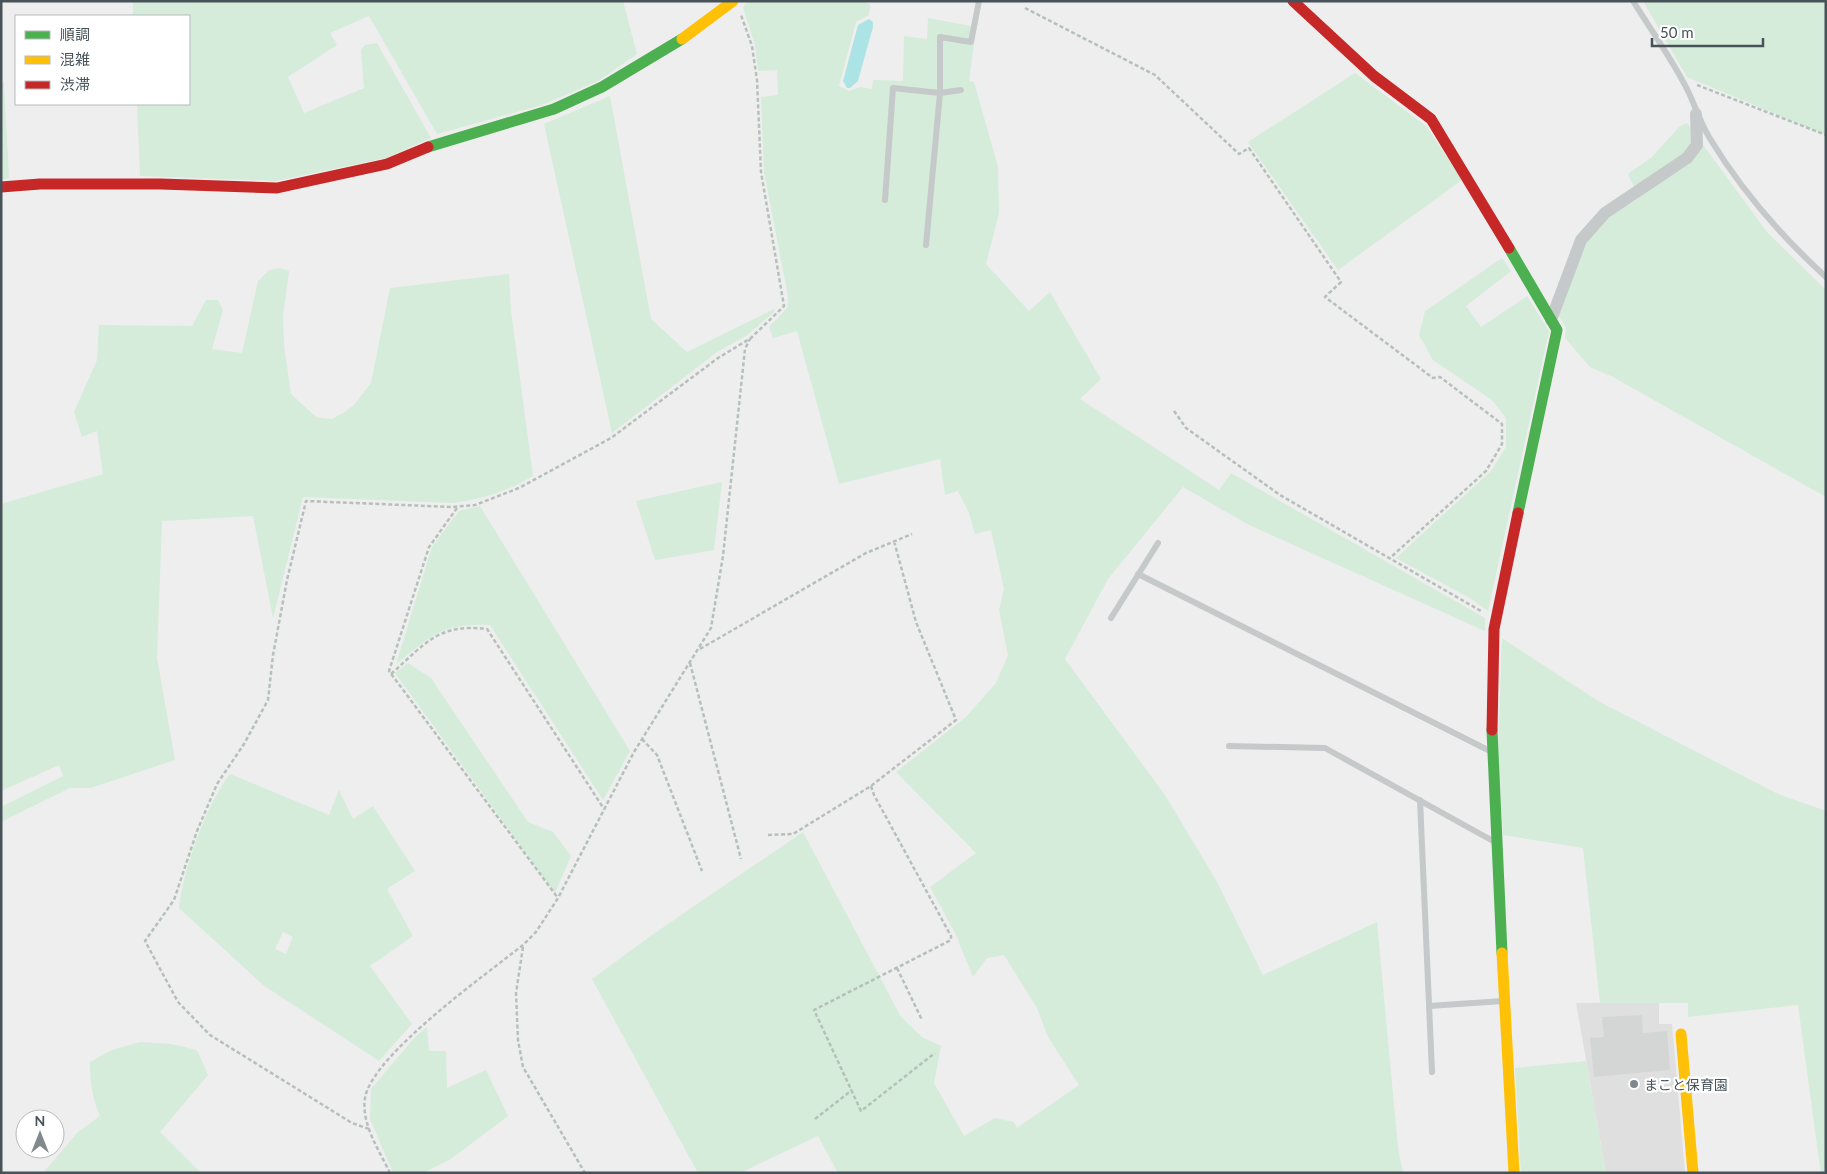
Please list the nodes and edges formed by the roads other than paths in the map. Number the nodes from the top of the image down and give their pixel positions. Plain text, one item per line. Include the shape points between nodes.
1 (979, 1) edge
2 (1293, 1) edge
3 (1633, 1) edge
4 (736, 6) edge
5 (961, 90) dead end
6 (940, 93) junction
7 (1696, 114) junction
8 (1, 187) edge
9 (885, 200) dead end
10 (926, 245) dead end
11 (1826, 277) edge
12 (1551, 320) junction
13 (1158, 543) dead end
14 (1138, 574) junction
15 (1110, 618) dead end
16 (1229, 746) dead end
17 (1491, 751) junction
18 (1420, 800) junction
19 (1495, 842) junction
20 (1504, 1000) junction
21 (1429, 1006) junction
22 (1681, 1034) dead end
23 (1432, 1072) dead end
24 (1514, 1173) edge
25 (1693, 1173) edge

1 - 6 lane via 971,42 940,37
2 - 12 street via 1374,76 1430,119
3 - 7 lane via 1682,80
4 - 8 street via 602,86 554,109 441,142 387,164 334,178 277,188 161,184
5 - 6 lane
6 - 9 lane via 893,88
6 - 10 lane
7 - 11 lane via 1749,196 1793,247
7 - 12 street via 1697,145 1688,158 1605,213 1581,240
12 - 17 street via 1557,330 1496,620
13 - 14 lane
14 - 15 lane
14 - 17 lane
16 - 18 lane via 1325,748
17 - 19 street
18 - 19 lane
18 - 21 lane
19 - 20 street
20 - 21 lane
20 - 24 street
21 - 23 lane
22 - 25 street

